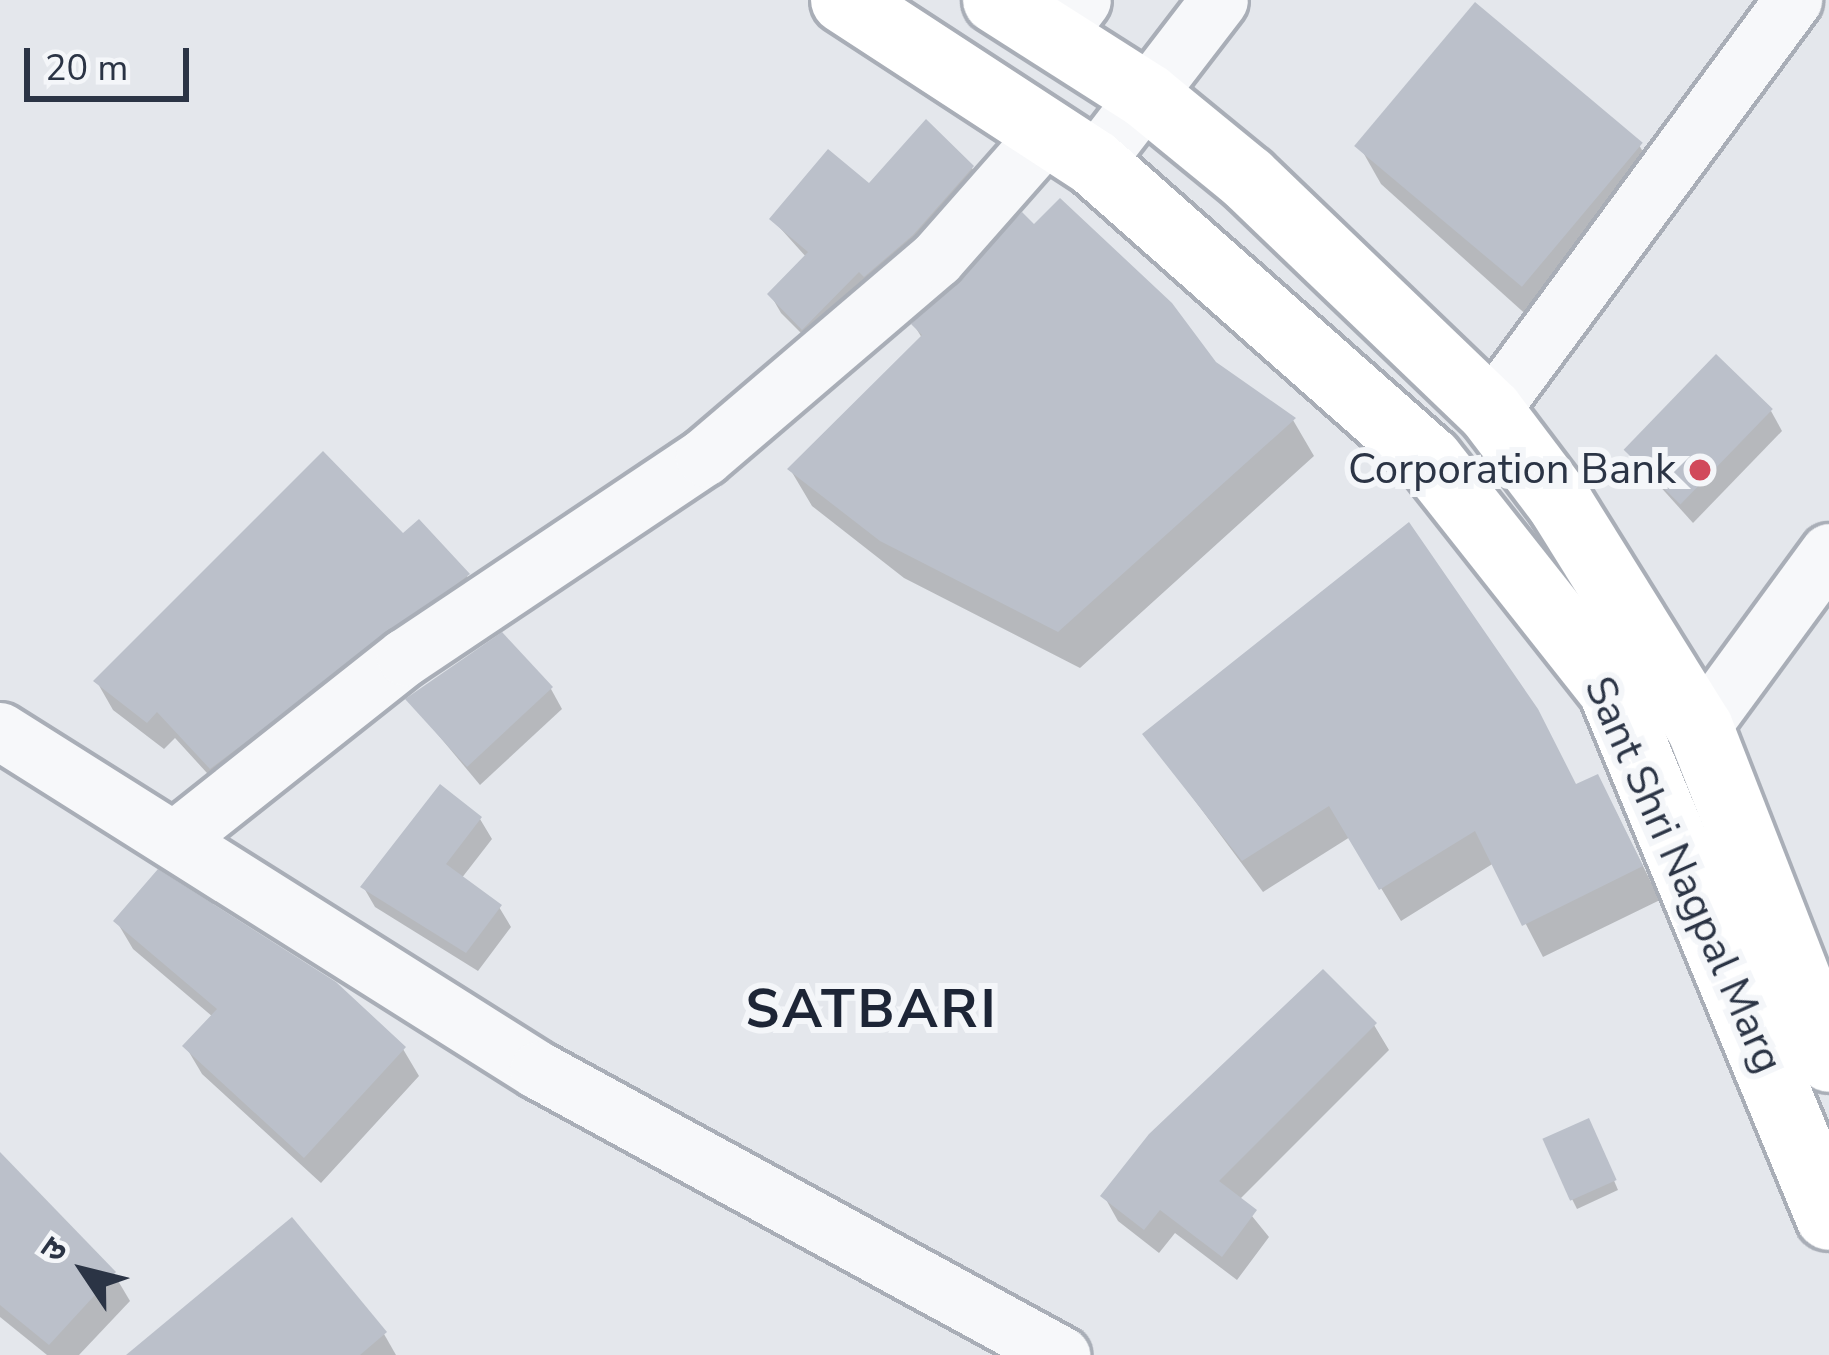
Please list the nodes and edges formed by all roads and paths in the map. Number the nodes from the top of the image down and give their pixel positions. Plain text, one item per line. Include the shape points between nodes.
1 (844, 0) edge
2 (996, 0) edge
3 (1219, 0) edge
4 (1793, 0) edge
5 (1068, 19) edge
6 (1148, 97) junction
7 (1071, 148) junction
8 (1490, 411) junction
9 (1829, 552) edge
10 (1700, 728) junction
11 (0, 731) edge
12 (175, 839) junction
13 (1829, 1059) edge
14 (1829, 1217) edge
15 (1060, 1355) edge

1 - 7 main road, Sant Shri Nagpal Marg
2 - 5 main road, Sant Shri Nagpal Marg
3 - 6 street
4 - 8 street
5 - 6 main road, Sant Shri Nagpal Marg
6 - 7 street
6 - 8 main road, Sant Shri Nagpal Marg via 1247,178
7 - 12 street via 704,458 406,657
7 - 14 main road, Sant Shri Nagpal Marg via 1430,460 1611,688
8 - 10 main road, Sant Shri Nagpal Marg via 1561,505
9 - 10 street
10 - 13 main road, Sant Shri Nagpal Marg
11 - 12 street
12 - 15 street via 538,1070

